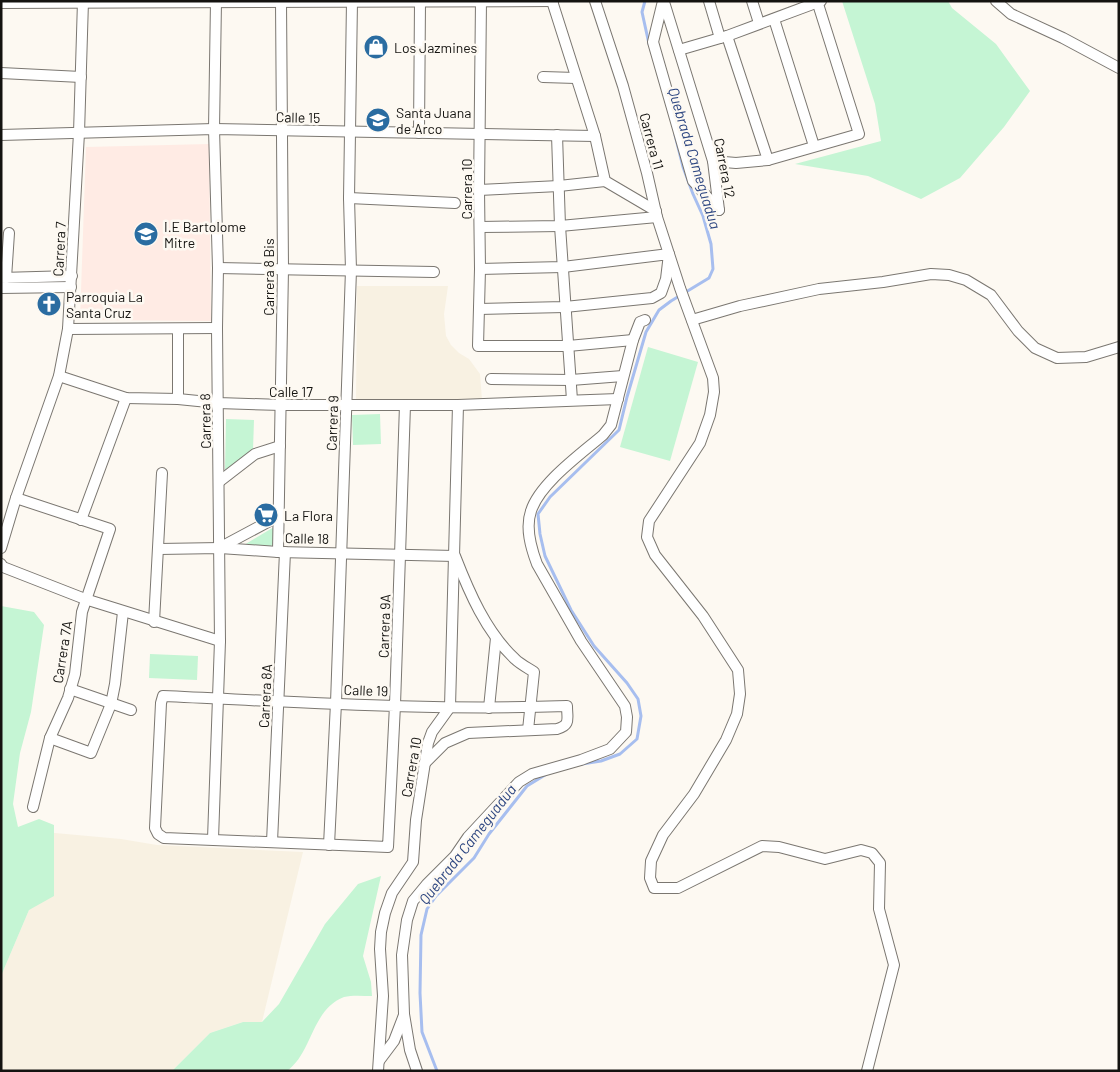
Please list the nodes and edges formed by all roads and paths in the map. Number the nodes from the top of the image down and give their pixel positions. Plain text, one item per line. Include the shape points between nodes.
1 (216, 1) edge
2 (481, 1) edge
3 (552, 1) edge
4 (595, 1) edge
5 (709, 1) edge
6 (752, 1) edge
7 (996, 1) edge
8 (83, 2) edge
9 (281, 2) edge
10 (352, 2) edge
11 (420, 2) edge
12 (819, 2) edge
13 (1, 3) edge
14 (795, 6) edge
15 (774, 19) junction
16 (759, 23) junction
17 (674, 35) junction
18 (655, 36) junction
19 (723, 37) junction
20 (679, 50) junction
21 (1118, 64) edge
22 (1, 73) edge
23 (81, 77) junction
24 (543, 77) dead end
25 (576, 78) junction
26 (214, 130) junction
27 (282, 131) junction
28 (351, 132) junction
29 (79, 133) junction
30 (419, 133) junction
31 (480, 134) junction
32 (1, 135) edge
33 (557, 136) junction
34 (595, 136) junction
35 (814, 146) junction
36 (768, 160) junction
37 (713, 161) junction
38 (605, 181) junction
39 (716, 182) junction
40 (559, 186) junction
41 (698, 188) junction
42 (479, 190) junction
43 (350, 198) junction
44 (454, 203) dead end
45 (656, 214) junction
46 (560, 226) junction
47 (480, 227) junction
48 (9, 233) dead end
49 (669, 254) junction
50 (563, 267) junction
51 (218, 268) junction
52 (282, 269) junction
53 (480, 269) junction
54 (351, 270) junction
55 (434, 272) dead end
56 (4, 278) edge
57 (72, 282) junction
58 (1, 288) edge
59 (565, 307) junction
60 (479, 309) junction
61 (645, 320) dead end
62 (692, 320) junction
63 (217, 328) junction
64 (68, 329) junction
65 (178, 329) junction
66 (633, 340) junction
67 (568, 346) junction
68 (1119, 347) edge
69 (58, 376) junction
70 (623, 376) junction
71 (491, 379) dead end
72 (571, 380) junction
73 (126, 398) junction
74 (178, 399) junction
75 (618, 399) junction
76 (572, 400) junction
77 (218, 403) junction
78 (347, 404) junction
79 (282, 405) junction
80 (405, 405) junction
81 (458, 405) junction
82 (280, 446) junction
83 (162, 473) dead end
84 (220, 481) junction
85 (16, 498) junction
86 (279, 516) junction
87 (81, 520) junction
88 (1, 548) edge
89 (220, 548) junction
90 (159, 550) junction
91 (282, 552) junction
92 (342, 553) junction
93 (400, 555) junction
94 (455, 556) junction
95 (1, 564) edge
96 (86, 599) junction
97 (123, 612) junction
98 (154, 622) junction
99 (496, 638) junction
100 (220, 641) junction
101 (70, 689) junction
102 (218, 698) junction
103 (279, 700) junction
104 (336, 703) junction
105 (111, 704) junction
106 (395, 705) junction
107 (450, 707) junction
108 (488, 708) junction
109 (530, 708) junction
110 (130, 710) dead end
111 (528, 730) junction
112 (50, 738) junction
113 (424, 764) junction
114 (33, 807) dead end
115 (213, 840) junction
116 (272, 842) junction
117 (329, 845) junction
118 (404, 1014) junction
119 (378, 1066) edge
120 (416, 1071) edge
121 (867, 1071) edge

1 - 8 street
1 - 9 street
1 - 26 street, Carrera 8
2 - 3 street
2 - 11 street
2 - 31 street, Carrera 10
3 - 25 street
4 - 45 street, Carrera 11 via 624,86
5 - 19 street
6 - 16 street
7 - 21 street via 1011,14
8 - 13 street
8 - 23 street, Carrera 7
9 - 10 street
9 - 27 street, Carrera 8 Bis
10 - 11 street
10 - 28 street, Carrera 9
11 - 30 street
12 - 14 street
12 - 35 street via 859,134
14 - 15 street
15 - 16 street
15 - 35 street
16 - 19 street
17 - 18 street via 664,32
17 - 18 street, Carrera 12 via 664,1
17 - 20 street, Carrera 12
18 - 41 street, Carrera 12 via 653,42
19 - 20 street
19 - 36 street
20 - 37 street, Carrera 12
22 - 23 street
23 - 29 street, Carrera 7
24 - 25 street
25 - 34 street
26 - 27 street, Calle 15
26 - 29 street, Calle 15
26 - 51 street, Carrera 8
27 - 28 street, Calle 15
27 - 52 street, Carrera 8 Bis
28 - 30 street, Calle 15
28 - 43 street, Carrera 9
29 - 32 street, Calle 15
29 - 57 street, Carrera 7
30 - 31 street, Calle 15
31 - 33 street, Calle 15
31 - 42 street, Carrera 10
33 - 34 street, Calle 15
33 - 40 street
34 - 38 street
35 - 36 street
36 - 37 street
37 - 39 street, Carrera 12
38 - 40 street
38 - 45 street
39 - 41 street
39 - 41 street, Carrera 12 via 719,210
40 - 42 street
40 - 46 street
42 - 47 street, Carrera 10
43 - 44 street
43 - 54 street, Carrera 9
45 - 46 street
45 - 49 street, Carrera 11
46 - 47 street
46 - 50 street
47 - 53 street, Carrera 10
48 - 56 street
49 - 50 street
49 - 59 street via 661,293 652,298
49 - 62 street, Carrera 11
50 - 53 street
50 - 59 street
51 - 52 street
51 - 63 street, Carrera 8
52 - 54 street
52 - 79 street, Carrera 8 Bis
53 - 60 street, Carrera 10
54 - 55 street
54 - 78 street, Carrera 9
56 - 57 street
57 - 58 street
57 - 64 street, Carrera 7
59 - 60 street
59 - 67 street
60 - 67 street, Carrera 10 via 478,346
61 - 66 street via 640,322
62 - 68 street via 819,289 932,274 949,275 966,280 991,295 1035,348 1057,358 1086,356
62 - 121 street, Carrera 11 via 714,378 710,415 700,443 648,521 647,537 655,555 703,616 738,670 740,694 737,714 726,740 694,794 664,835 651,861 650,878 654,888 678,888 762,846 825,859 861,850 872,853 880,863 879,909 894,965
63 - 65 street
63 - 77 street, Carrera 8
64 - 65 street
64 - 69 street, Carrera 7
65 - 74 street
66 - 67 street
66 - 70 street
67 - 72 street
69 - 73 street, Calle 17
69 - 85 street, Carrera 7
70 - 72 street
70 - 75 street
71 - 72 street
72 - 76 street
73 - 74 street, Calle 17
73 - 87 street
74 - 77 street, Calle 17
75 - 76 street, Calle 17
75 - 118 street via 611,425 603,435 543,488 531,511 528,533 537,564 581,641 625,706 626,732 610,749 532,774 519,782 468,837 456,856 417,895 407,920 402,955
76 - 81 street, Calle 17
77 - 79 street, Calle 17
77 - 84 street, Carrera 8
78 - 79 street, Calle 17
78 - 80 street, Calle 17
78 - 92 street, Carrera 9
79 - 82 street, Carrera 8 Bis
80 - 81 street, Calle 17
80 - 93 street, Carrera 9A
81 - 94 street
82 - 84 street via 255,454
82 - 86 street, Carrera 8 Bis
83 - 90 street
84 - 89 street, Carrera 8
85 - 87 street
85 - 88 street, Carrera 7
86 - 89 street
86 - 91 street, Carrera 8 Bis
87 - 96 street, Carrera 7A via 110,529
89 - 90 street, Calle 18
89 - 91 street, Calle 18
89 - 100 street, Carrera 8
90 - 98 street
91 - 92 street, Calle 18
91 - 103 street, Carrera 8A
92 - 93 street, Calle 18
92 - 104 street, Carrera 9
93 - 94 street, Calle 18
93 - 106 street, Carrera 9A
94 - 99 street via 469,591
94 - 107 street
95 - 96 street via 3,568
96 - 97 street
96 - 101 street, Carrera 7A
97 - 98 street
97 - 105 street
98 - 100 street
99 - 108 street
99 - 109 street via 515,660 534,672
100 - 102 street, Carrera 8
101 - 105 street
101 - 112 street, Carrera 7A
102 - 103 street, Calle 19
102 - 115 street, Carrera 8
102 - 115 street, Calle 19 via 163,696 160,703 155,828 164,838
103 - 104 street, Calle 19
103 - 116 street, Carrera 8A
104 - 106 street, Calle 19
104 - 117 street, Carrera 9
105 - 110 street
105 - 112 street via 91,753
106 - 107 street, Calle 19
106 - 117 street, Carrera 9A via 388,847
107 - 108 street, Calle 19
107 - 113 street, Carrera 10 via 432,732
108 - 109 street, Calle 19
109 - 111 street
109 - 111 street, Calle 19 via 567,706 568,722 557,730
111 - 113 street via 468,733 445,743
112 - 114 street, Carrera 7A
113 - 119 street, Carrera 10 via 413,862 392,893 381,932 383,996
115 - 116 street
116 - 117 street
118 - 119 street via 394,1041
118 - 120 street

